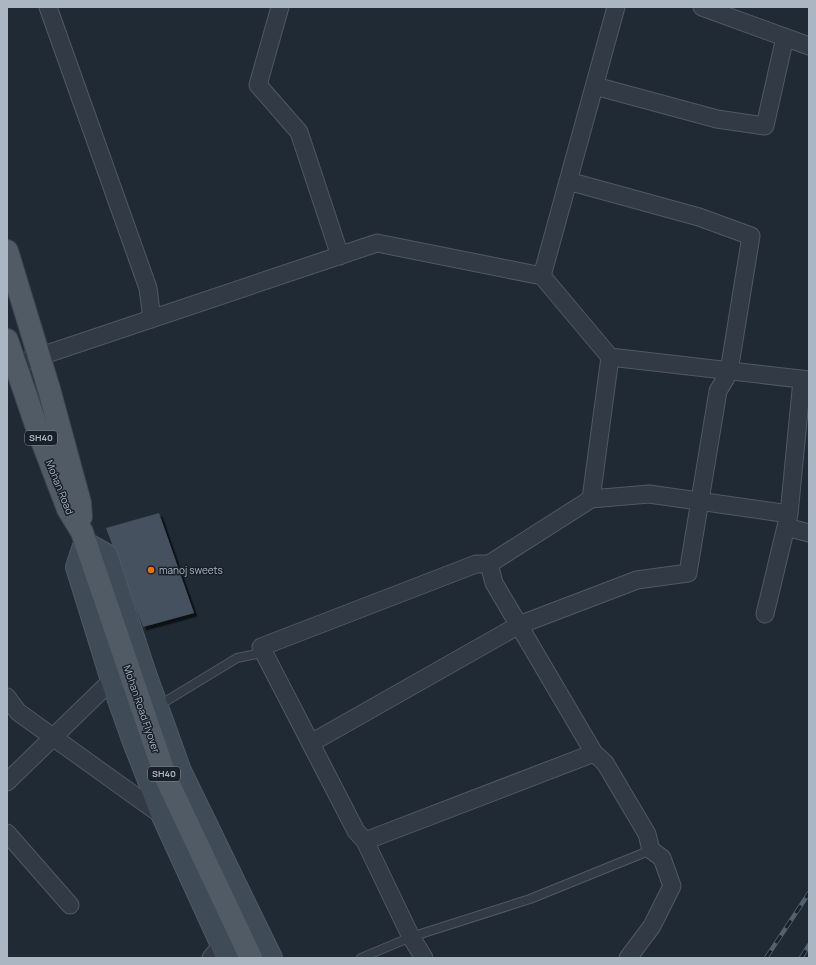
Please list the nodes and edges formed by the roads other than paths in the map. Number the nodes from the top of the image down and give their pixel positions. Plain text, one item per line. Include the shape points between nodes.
1 (48, 7) edge
2 (280, 7) edge
3 (616, 7) edge
4 (702, 7) edge
5 (784, 37) junction
6 (809, 46) edge
7 (595, 86) junction
8 (568, 181) junction
9 (7, 251) edge
10 (340, 256) junction
11 (542, 276) junction
12 (152, 319) junction
13 (7, 340) edge
14 (39, 356) junction
15 (610, 357) junction
16 (14, 365) junction
17 (730, 371) junction
18 (806, 380) edge
19 (591, 499) junction
20 (700, 502) junction
21 (787, 521) junction
22 (809, 532) edge
23 (83, 537) junction
24 (489, 564) junction
25 (765, 614) dead end
26 (519, 625) junction
27 (261, 647) junction
28 (112, 680) junction
29 (7, 697) edge
30 (157, 707) junction
31 (53, 737) junction
32 (311, 743) junction
33 (594, 753) junction
34 (7, 782) edge
35 (163, 816) junction
36 (7, 833) edge
37 (365, 841) junction
38 (651, 850) junction
39 (70, 905) dead end
40 (411, 937) junction
41 (220, 954) edge
42 (252, 958) edge
43 (271, 958) edge
44 (362, 958) edge
45 (424, 958) edge
46 (628, 958) edge

1 - 12 street via 148,288
2 - 10 street via 258,85 299,132
3 - 7 street
4 - 5 street
5 - 6 street
5 - 7 street via 765,126 717,119
7 - 8 street
8 - 11 street
8 - 17 street via 699,217 751,236
9 - 14 main road
10 - 11 street via 377,243
10 - 12 street
11 - 15 street
12 - 14 street
13 - 16 main road, Mohan Road / SH40
14 - 16 street
14 - 23 main road via 80,503
15 - 17 street
15 - 19 street
16 - 23 main road, Mohan Road / SH40 via 68,509
17 - 18 street
17 - 20 street via 718,391
18 - 21 street
19 - 20 street via 649,494
19 - 24 street
20 - 21 street
20 - 26 street via 688,573 637,580
21 - 22 street
21 - 25 street
23 - 28 street via 77,567
23 - 30 street via 106,555
23 - 42 main road, Mohan Road Flyover / SH40 via 166,778
24 - 26 street via 494,583
24 - 27 street via 476,564
26 - 32 street
26 - 33 street
27 - 30 lane via 257,654 236,658
27 - 32 street
28 - 31 street
28 - 35 street
29 - 31 street via 18,712
30 - 43 street via 180,771
31 - 34 street
31 - 35 street
32 - 37 street via 356,831
33 - 37 street
33 - 38 street via 605,763 648,834
35 - 41 street
36 - 39 street
37 - 40 street
38 - 40 lane via 530,899
38 - 46 street via 662,858 672,886 652,926
40 - 44 lane
40 - 45 street

